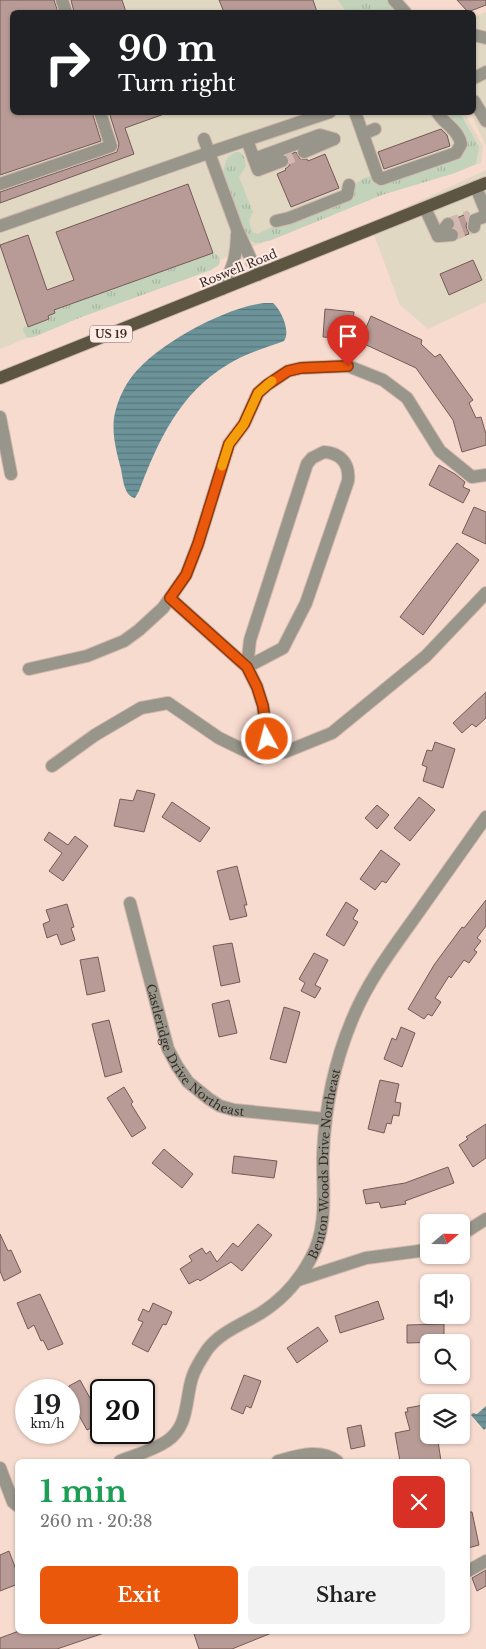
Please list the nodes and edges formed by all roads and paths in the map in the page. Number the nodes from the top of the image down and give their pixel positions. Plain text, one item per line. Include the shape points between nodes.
1 (394, 0) edge
2 (403, 10) edge
3 (476, 104) edge
4 (101, 115) edge
5 (321, 115) edge
6 (356, 115) edge
7 (439, 115) edge
8 (486, 121) edge
9 (375, 129) dead end
10 (363, 134) junction
11 (204, 139) dead end
12 (247, 140) junction
13 (304, 152) tunnel mouth
14 (208, 153) junction
15 (282, 161) tunnel mouth
16 (256, 165) junction
17 (0, 184) edge
18 (350, 185) dead end
19 (481, 185) edge
20 (425, 208) junction
21 (486, 212) edge
22 (276, 221) dead end
23 (0, 226) edge
24 (237, 229) junction
25 (450, 230) tunnel mouth
26 (258, 275) junction
27 (222, 289) junction
28 (0, 378) edge
29 (1, 422) edge
30 (11, 474) dead end
31 (486, 475) edge
32 (486, 593) edge
33 (170, 598) junction
34 (247, 667) junction
35 (28, 669) dead end
36 (272, 756) junction
37 (52, 766) dead end
38 (486, 817) edge
39 (130, 903) dead end
40 (326, 1119) junction
41 (486, 1219) edge
42 (470, 1230) edge
43 (420, 1251) edge
44 (298, 1280) junction
45 (125, 1459) edge
46 (286, 1459) edge
47 (334, 1459) edge
48 (0, 1468) edge
49 (15, 1501) edge
50 (15, 1503) edge
51 (0, 1507) edge
52 (486, 1561) edge
53 (470, 1570) edge

1 - 2 street
3 - 8 street
4 - 17 street via 111,146
5 - 12 street
6 - 10 street
7 - 10 street via 458,135 461,144 456,153 386,179 378,177
9 - 10 street
11 - 14 street
12 - 14 street
12 - 16 street
13 - 16 street via 334,139 320,135
14 - 23 street
14 - 24 street
15 - 16 street
18 - 22 street via 347,195
19 - 20 main road, Roswell Road / US 19
19 - 21 street
20 - 25 street via 438,236
20 - 26 main road, Roswell Road / US 19
24 - 26 street
24 - 27 street via 234,263
26 - 27 main road, Roswell Road / US 19
27 - 28 main road, Roswell Road / US 19
29 - 30 street
31 - 33 street via 472,477 440,451 407,398 383,380 348,366 288,371 258,393 244,424 229,444 195,552 186,575
32 - 36 street via 426,656 332,733
33 - 34 street
33 - 35 street via 164,608 124,641 88,656
34 - 34 street via 250,640 307,464 317,454 332,452 344,460 348,481 306,604 283,648
34 - 36 street via 263,706
36 - 37 street via 260,758 220,738 168,703 141,708
38 - 40 street, Benton Woods Drive Northeast via 368,986 341,1048 331,1083
39 - 40 street, Castleridge Drive Northeast via 168,1048 188,1082 209,1099 234,1110
40 - 44 street, Benton Woods Drive Northeast via 322,1230 313,1256
41 - 42 street
43 - 44 street via 366,1258
44 - 45 street, Benton Woods Drive Northeast via 274,1304 230,1329 208,1348 192,1377 184,1421 177,1432 157,1447
46 - 47 street via 311,1453
48 - 49 street
50 - 51 street
52 - 53 street

